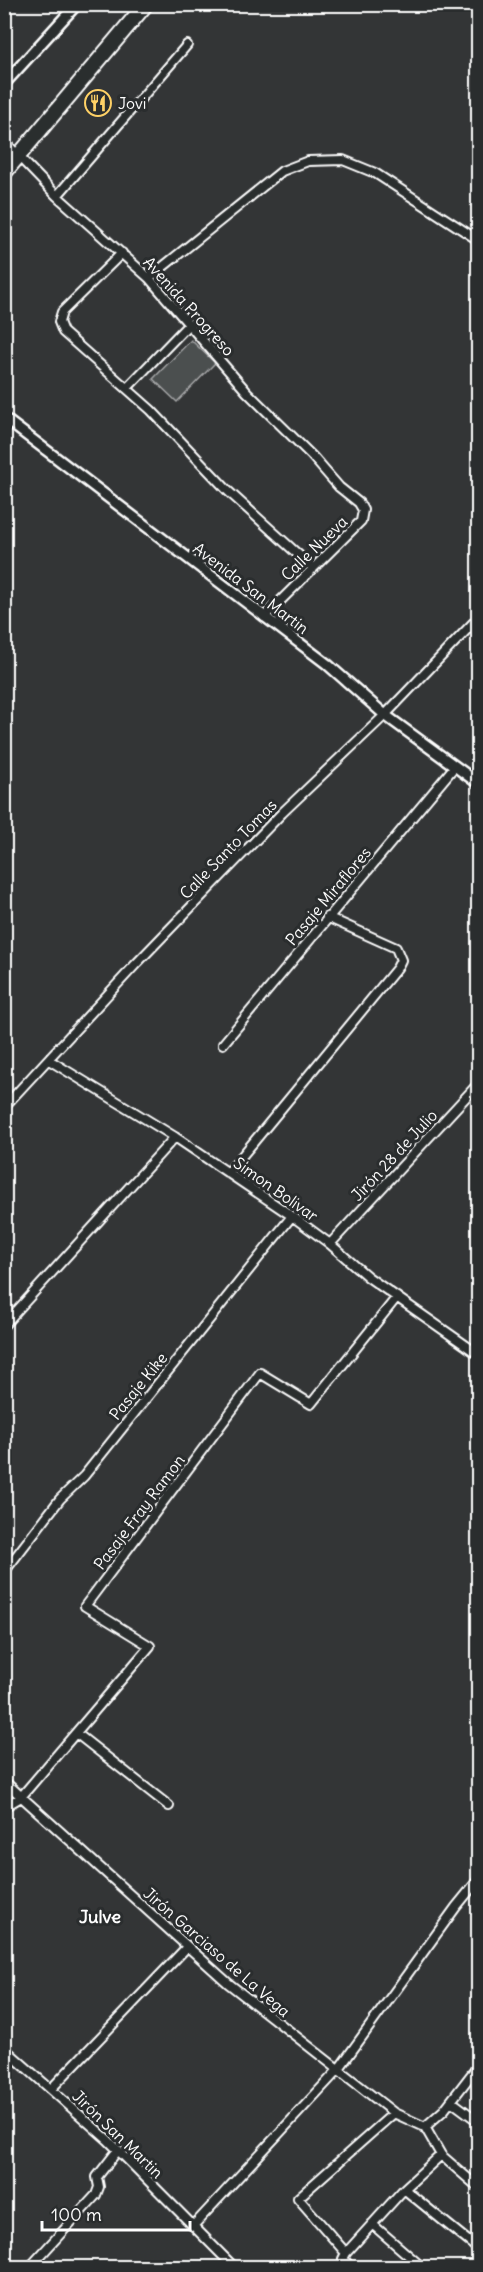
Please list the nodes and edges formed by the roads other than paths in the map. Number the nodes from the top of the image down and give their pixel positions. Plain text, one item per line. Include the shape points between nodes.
1 (77, 4) edge
2 (146, 4) edge
3 (188, 45) dead end
4 (4, 84) edge
5 (4, 141) edge
6 (18, 156) junction
7 (4, 173) edge
8 (57, 196) junction
9 (478, 240) edge
10 (122, 253) junction
11 (149, 278) junction
12 (189, 324) junction
13 (127, 388) junction
14 (4, 418) edge
15 (322, 470) joint
16 (313, 568) junction
17 (264, 617) junction
18 (478, 618) edge
19 (385, 715) junction
20 (455, 766) junction
21 (478, 783) edge
22 (327, 917) junction
23 (223, 1044) dead end
24 (49, 1060) junction
25 (478, 1084) edge
26 (4, 1107) edge
27 (175, 1137) junction
28 (228, 1173) junction
29 (292, 1216) junction
30 (330, 1244) junction
31 (397, 1297) junction
32 (4, 1325) edge
33 (478, 1354) edge
34 (4, 1572) edge
35 (76, 1733) junction
36 (4, 1781) edge
37 (21, 1797) junction
38 (169, 1806) dead end
39 (4, 1807) edge
40 (478, 1880) edge
41 (187, 1947) junction
42 (4, 2048) edge
43 (478, 2066) edge
44 (338, 2070) junction
45 (51, 2089) junction
46 (452, 2101) junction
47 (394, 2113) junction
48 (478, 2121) edge
49 (425, 2127) junction
50 (118, 2150) junction
51 (441, 2155) junction
52 (478, 2187) edge
53 (404, 2189) junction
54 (372, 2224) junction
55 (193, 2226) junction
56 (478, 2249) edge
57 (346, 2253) junction
58 (29, 2268) edge
59 (235, 2268) edge
60 (352, 2268) edge
61 (423, 2268) edge

1 - 4 street
2 - 6 highway
3 - 8 street
5 - 6 street, Avenida Progreso
6 - 7 highway
6 - 8 street, Avenida Progreso
8 - 10 street, Avenida Progreso
9 - 11 street via 375,173 343,160 308,161 282,171
10 - 11 street, Avenida Progreso
10 - 13 street via 62,312 59,322 63,332
11 - 12 street, Avenida Progreso
12 - 13 street
12 - 15 street, Avenida Progreso
13 - 16 street via 228,491
14 - 17 street, Avenida San Martin
15 - 16 street, Calle Nueva via 363,510 361,521
16 - 17 street, Calle Nueva
17 - 19 street, Avenida San Martin via 327,664
18 - 19 street, Calle Santo Tomas
19 - 20 street, Avenida San Martin
19 - 24 street, Calle Santo Tomas via 274,822
20 - 21 street, Avenida San Martin
20 - 22 street, Pasaje Miraflores
22 - 23 street, Pasaje Miraflores
22 - 28 street via 396,948 401,960
24 - 26 street, Calle Santo Tomas
24 - 27 street, Simon Bolivar
25 - 30 street, Jirón 28 de Julio
27 - 28 street, Simon Bolivar
27 - 32 street
28 - 29 street, Simon Bolivar
29 - 30 street, Simon Bolivar
29 - 34 street, Pasaje Kike
30 - 31 street, Simon Bolivar
31 - 33 street, Simon Bolivar
31 - 35 street, Pasaje Fray Ramon via 311,1404 260,1373 85,1606 150,1646
35 - 37 street, Pasaje Fray Ramon
35 - 38 street
36 - 37 street, Jirón Garciaso de La Vega
37 - 39 street, Pasaje Fray Ramon
37 - 41 street, Jirón Garciaso de La Vega
40 - 44 street
41 - 44 street, Jirón Garciaso de La Vega
41 - 45 street
42 - 45 street, Jirón San Martin
43 - 46 street
44 - 47 street, Jirón Garciaso de La Vega
44 - 55 street
45 - 50 street, Jirón San Martin
46 - 48 street
46 - 49 street
47 - 49 street, Jirón Garciaso de La Vega
47 - 57 street via 298,2198
49 - 51 street
50 - 55 street, Jirón San Martin
50 - 58 street via 97,2176 96,2195
51 - 52 street
51 - 53 street
53 - 54 street
53 - 56 street
54 - 57 street
54 - 61 street
55 - 59 street, Jirón San Martin
57 - 60 street via 343,2259

